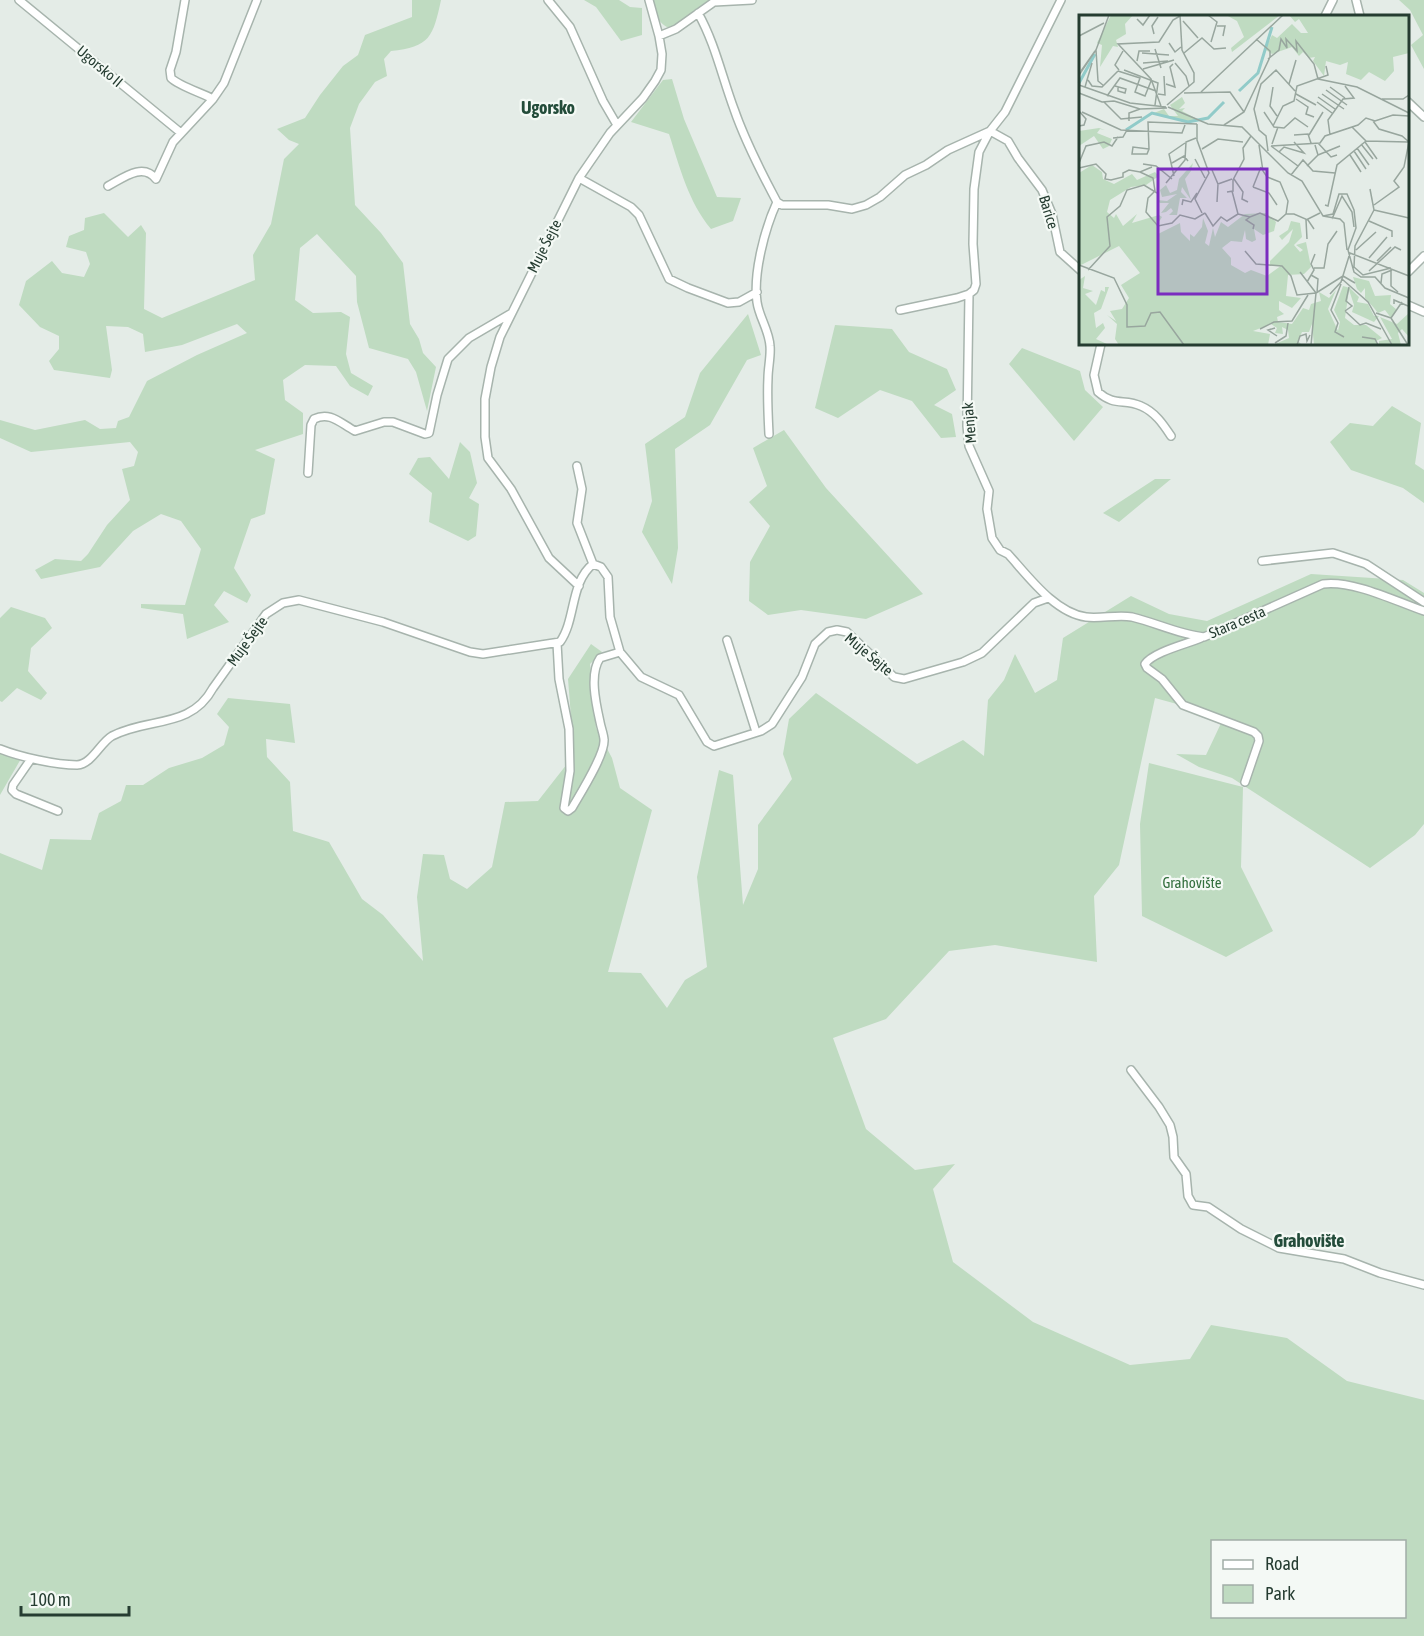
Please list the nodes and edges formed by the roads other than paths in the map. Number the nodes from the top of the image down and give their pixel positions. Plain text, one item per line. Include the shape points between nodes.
1 (20, 0) edge
2 (185, 0) edge
3 (257, 0) edge
4 (548, 0) edge
5 (649, 0) edge
6 (752, 0) edge
7 (1061, 0) edge
8 (1333, 0) edge
9 (1356, 0) edge
10 (698, 13) junction
11 (1326, 15) edge
12 (1360, 15) edge
13 (659, 36) junction
14 (213, 99) junction
15 (1409, 104) edge
16 (1424, 117) edge
17 (617, 125) junction
18 (990, 131) junction
19 (181, 133) junction
20 (579, 178) junction
21 (108, 186) dead end
22 (777, 202) junction
23 (1424, 256) edge
24 (1079, 269) edge
25 (1409, 270) edge
26 (757, 292) junction
27 (969, 294) junction
28 (1409, 306) edge
29 (900, 310) dead end
30 (1424, 312) edge
31 (510, 314) junction
32 (1101, 345) edge
33 (769, 434) dead end
34 (1171, 436) dead end
35 (576, 466) dead end
36 (308, 473) dead end
37 (1262, 561) dead end
38 (593, 564) junction
39 (579, 586) junction
40 (1048, 598) junction
41 (1424, 602) edge
42 (1424, 611) edge
43 (1204, 637) junction
44 (727, 640) dead end
45 (557, 643) junction
46 (620, 652) junction
47 (756, 732) junction
48 (0, 749) edge
49 (32, 759) junction
50 (1245, 782) dead end
51 (58, 811) dead end
52 (1131, 1070) dead end
53 (1424, 1284) edge

1 - 19 street, Ugorsko II
2 - 14 street via 171,78
3 - 14 street via 232,66
4 - 17 street via 570,27
5 - 13 street, Muje Šejte
6 - 10 street via 714,2
7 - 18 street, Menjak via 1005,112
8 - 11 street
9 - 12 street
10 - 13 street
10 - 22 street via 739,122
13 - 17 street, Muje Šejte via 662,62 656,81
14 - 19 street
15 - 16 street
17 - 20 street, Muje Šejte
18 - 22 street, Menjak via 905,175 866,205 852,209
18 - 24 street, Barice via 1008,141 1042,190 1060,252
18 - 27 street, Menjak via 979,152 974,189 976,284
19 - 21 street via 156,179 141,171
20 - 26 street via 639,215 669,279 728,303
20 - 31 street, Muje Šejte
22 - 26 street via 765,235
23 - 25 street
26 - 33 street via 770,346
27 - 29 street
27 - 40 street, Menjak via 967,426 969,446 989,491 987,509 992,538
28 - 30 street
31 - 36 street via 469,338 448,359 429,433 393,422 355,431 322,415 311,425
31 - 39 street, Muje Šejte via 491,367 485,399 488,458 511,489 549,558
32 - 34 street via 1094,375 1098,392 1112,402 1141,405 1158,417
35 - 38 street, Muje Šejte via 582,489 577,523
37 - 41 street via 1333,553 1366,564
38 - 39 street
38 - 46 street, Muje Šejte via 608,577 610,617
39 - 45 street via 566,634
40 - 43 street, Stara cesta via 1084,617 1130,617 1183,635
40 - 47 street, Muje Šejte via 1035,603 982,653 904,679 894,677 847,632 828,632 815,644 802,677 772,724
42 - 43 street, Stara cesta via 1369,592 1335,583 1323,584
43 - 50 street via 1145,664 1183,705 1258,736
44 - 47 street
45 - 46 street via 569,729 570,771 564,808 568,811 604,742 597,705 596,664 600,658
45 - 49 street, Muje Šejte via 483,654 299,600 283,603 266,614 206,702 186,716 111,737 78,765
46 - 47 street, Muje Šejte via 641,677 679,695 710,745
48 - 49 street, Muje Šejte
49 - 51 street via 12,790
52 - 53 street via 1170,1125 1174,1156 1186,1174 1193,1205 1208,1207 1240,1229 1279,1248 1344,1259

